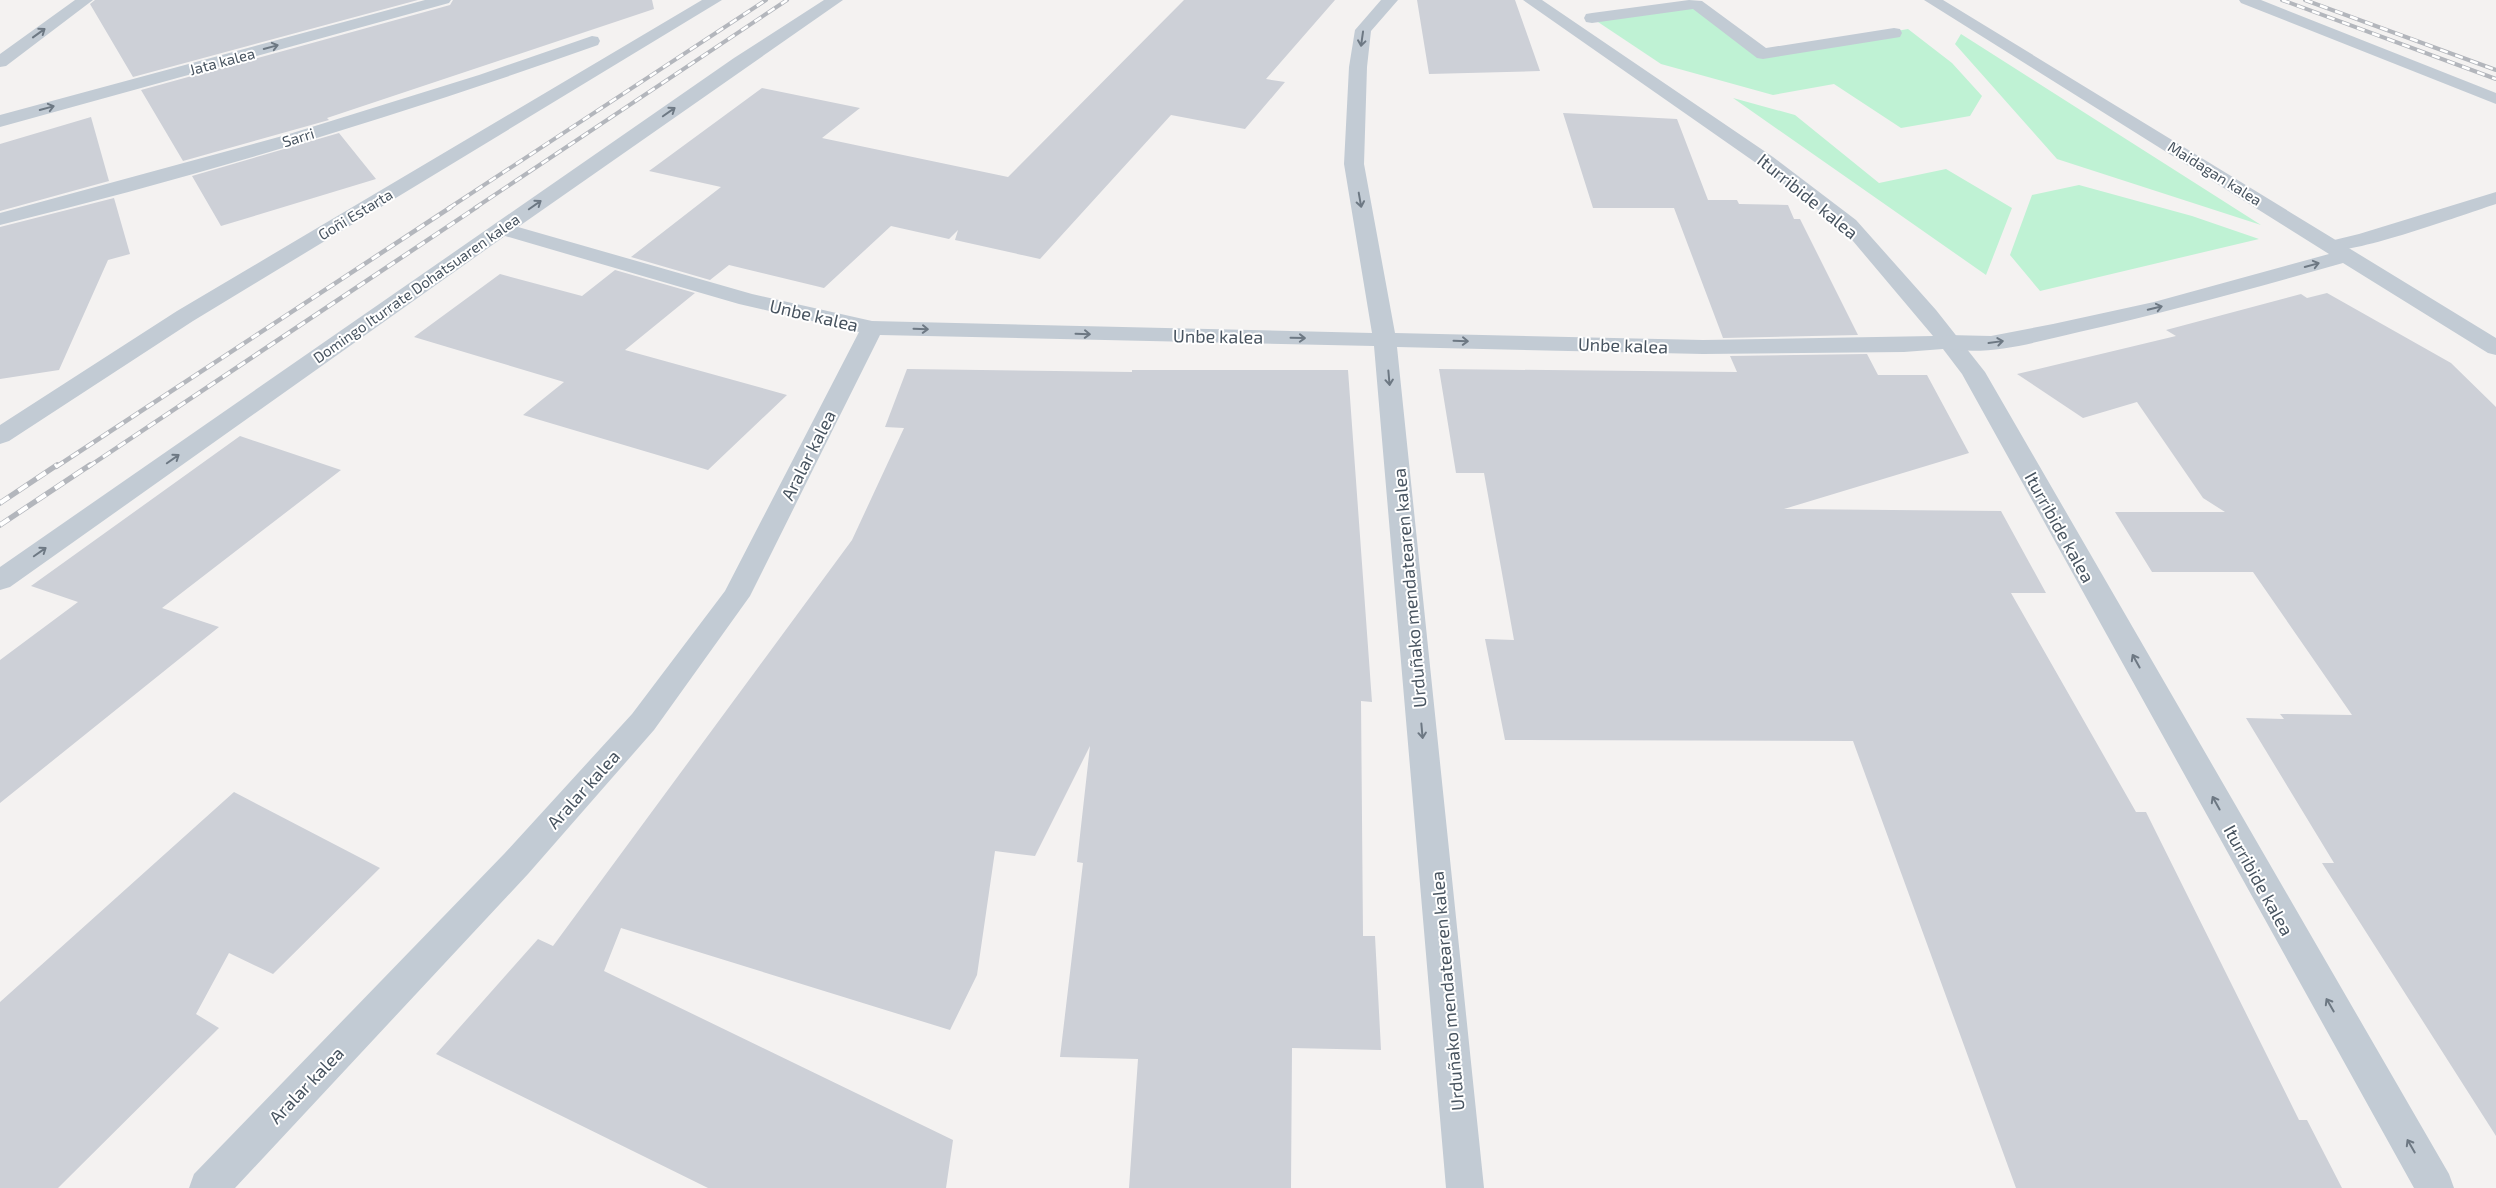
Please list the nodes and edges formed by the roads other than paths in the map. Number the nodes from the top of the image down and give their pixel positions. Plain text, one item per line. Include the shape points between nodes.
1 (85, 0) edge
2 (443, 0) edge
3 (714, 0) edge
4 (834, 0) edge
5 (1390, 0) edge
6 (1530, 0) edge
7 (1932, 0) edge
8 (2247, 0) edge
9 (1592, 18) dead end
10 (1894, 33) dead end
11 (592, 41) dead end
12 (0, 62) edge
13 (2496, 99) edge
14 (0, 121) edge
15 (2496, 198) edge
16 (0, 219) edge
17 (501, 229) junction
18 (2340, 251) junction
19 (872, 328) junction
20 (1385, 340) junction
21 (1948, 342) junction
22 (2496, 348) edge
23 (0, 436) edge
24 (0, 580) edge
25 (208, 1188) edge
26 (1465, 1188) edge
27 (2435, 1188) edge

12 -> 1 street
14 -> 2 street, Jata kalea
3 - 23 street, Goñi Estarta via 186,316
17 -> 4 street, Domingo Iturrate Dohatsuaren kalea
5 -> 20 street, Urduñako mendatearen kalea via 1363,30 1354,164
6 - 21 street, Iturribide kalea via 1766,161 1849,224
7 - 18 street, Maidagan kalea
8 - 13 street
9 - 10 street via 1696,4 1763,54
11 - 16 street, Sarri via 485,79 292,139
15 - 18 street, Unbe kalea via 2364,239
17 - 19 street, Unbe kalea via 747,299
24 -> 17 street, Domingo Iturrate Dohatsuaren kalea
21 -> 18 street, Unbe kalea via 1991,343 2158,308
18 - 22 street, Maidagan kalea
19 -> 20 street, Unbe kalea
19 - 25 street, Aralar kalea via 736,596 643,722 516,864
20 -> 21 street, Unbe kalea via 1703,347
20 -> 26 street, Urduñako mendatearen kalea
27 -> 21 street, Iturribide kalea via 1973,372

